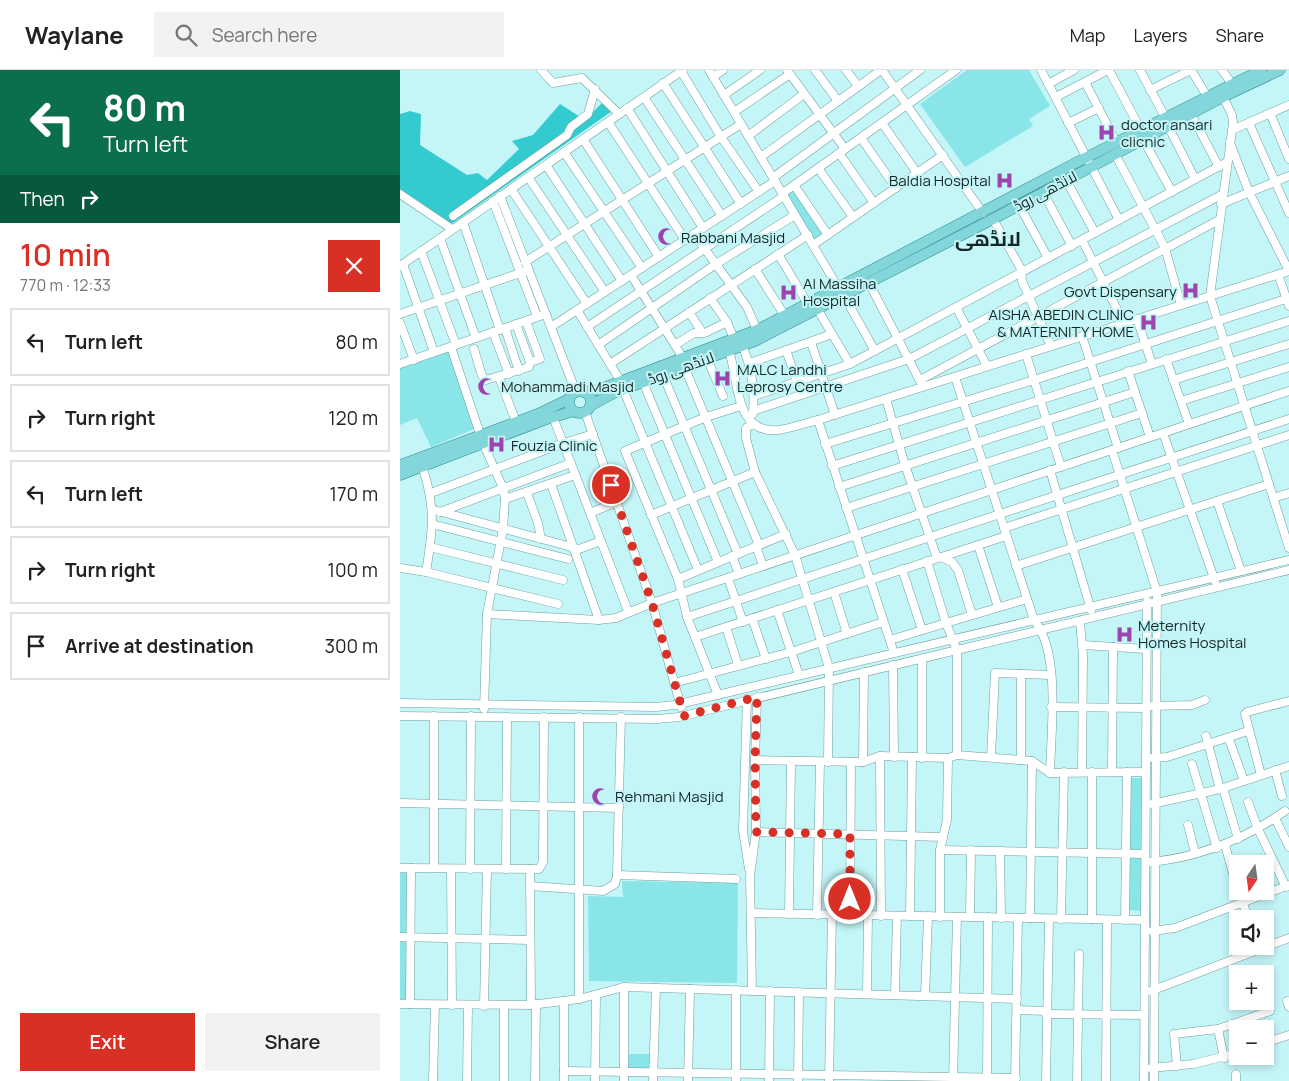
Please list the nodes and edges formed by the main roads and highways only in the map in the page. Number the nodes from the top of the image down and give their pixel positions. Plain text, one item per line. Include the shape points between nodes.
1 (1280, 70) edge
2 (1258, 71) edge
3 (1166, 122) junction
4 (1142, 134) junction
5 (1088, 162) junction
6 (841, 292) junction
7 (738, 341) junction
8 (684, 362) junction
9 (622, 386) junction
10 (576, 394) junction
11 (583, 410) junction
12 (482, 439) junction
13 (400, 465) edge
14 (400, 474) edge

1 - 3 main road, لانڈھی روڈ via 1191,114
2 - 3 main road, لانڈھی روڈ via 1207,96
3 - 4 main road, لانڈھی روڈ
4 - 5 main road, لانڈھی روڈ via 1116,142
4 - 5 main road, لانڈھی روڈ via 1115,154
5 - 6 main road, لانڈھی روڈ via 983,213
5 - 6 main road, لانڈھی روڈ via 1066,180 993,219 869,283
6 - 7 main road, لانڈھی روڈ via 808,304
6 - 7 main road, لانڈھی روڈ via 818,310
7 - 8 main road, لانڈھی روڈ
7 - 8 main road, لانڈھی روڈ via 729,351
8 - 9 main road, لانڈھی روڈ
8 - 9 main road, لانڈھی روڈ via 663,375
9 - 10 main road, لانڈھی روڈ
9 - 11 main road, لانڈھی روڈ
10 - 11 main road via 570,406
10 - 11 main road via 589,396
10 - 12 main road, لانڈھی روڈ
11 - 12 main road, لانڈھی روڈ
12 - 13 main road, لانڈھی روڈ
12 - 14 main road, لانڈھی روڈ

